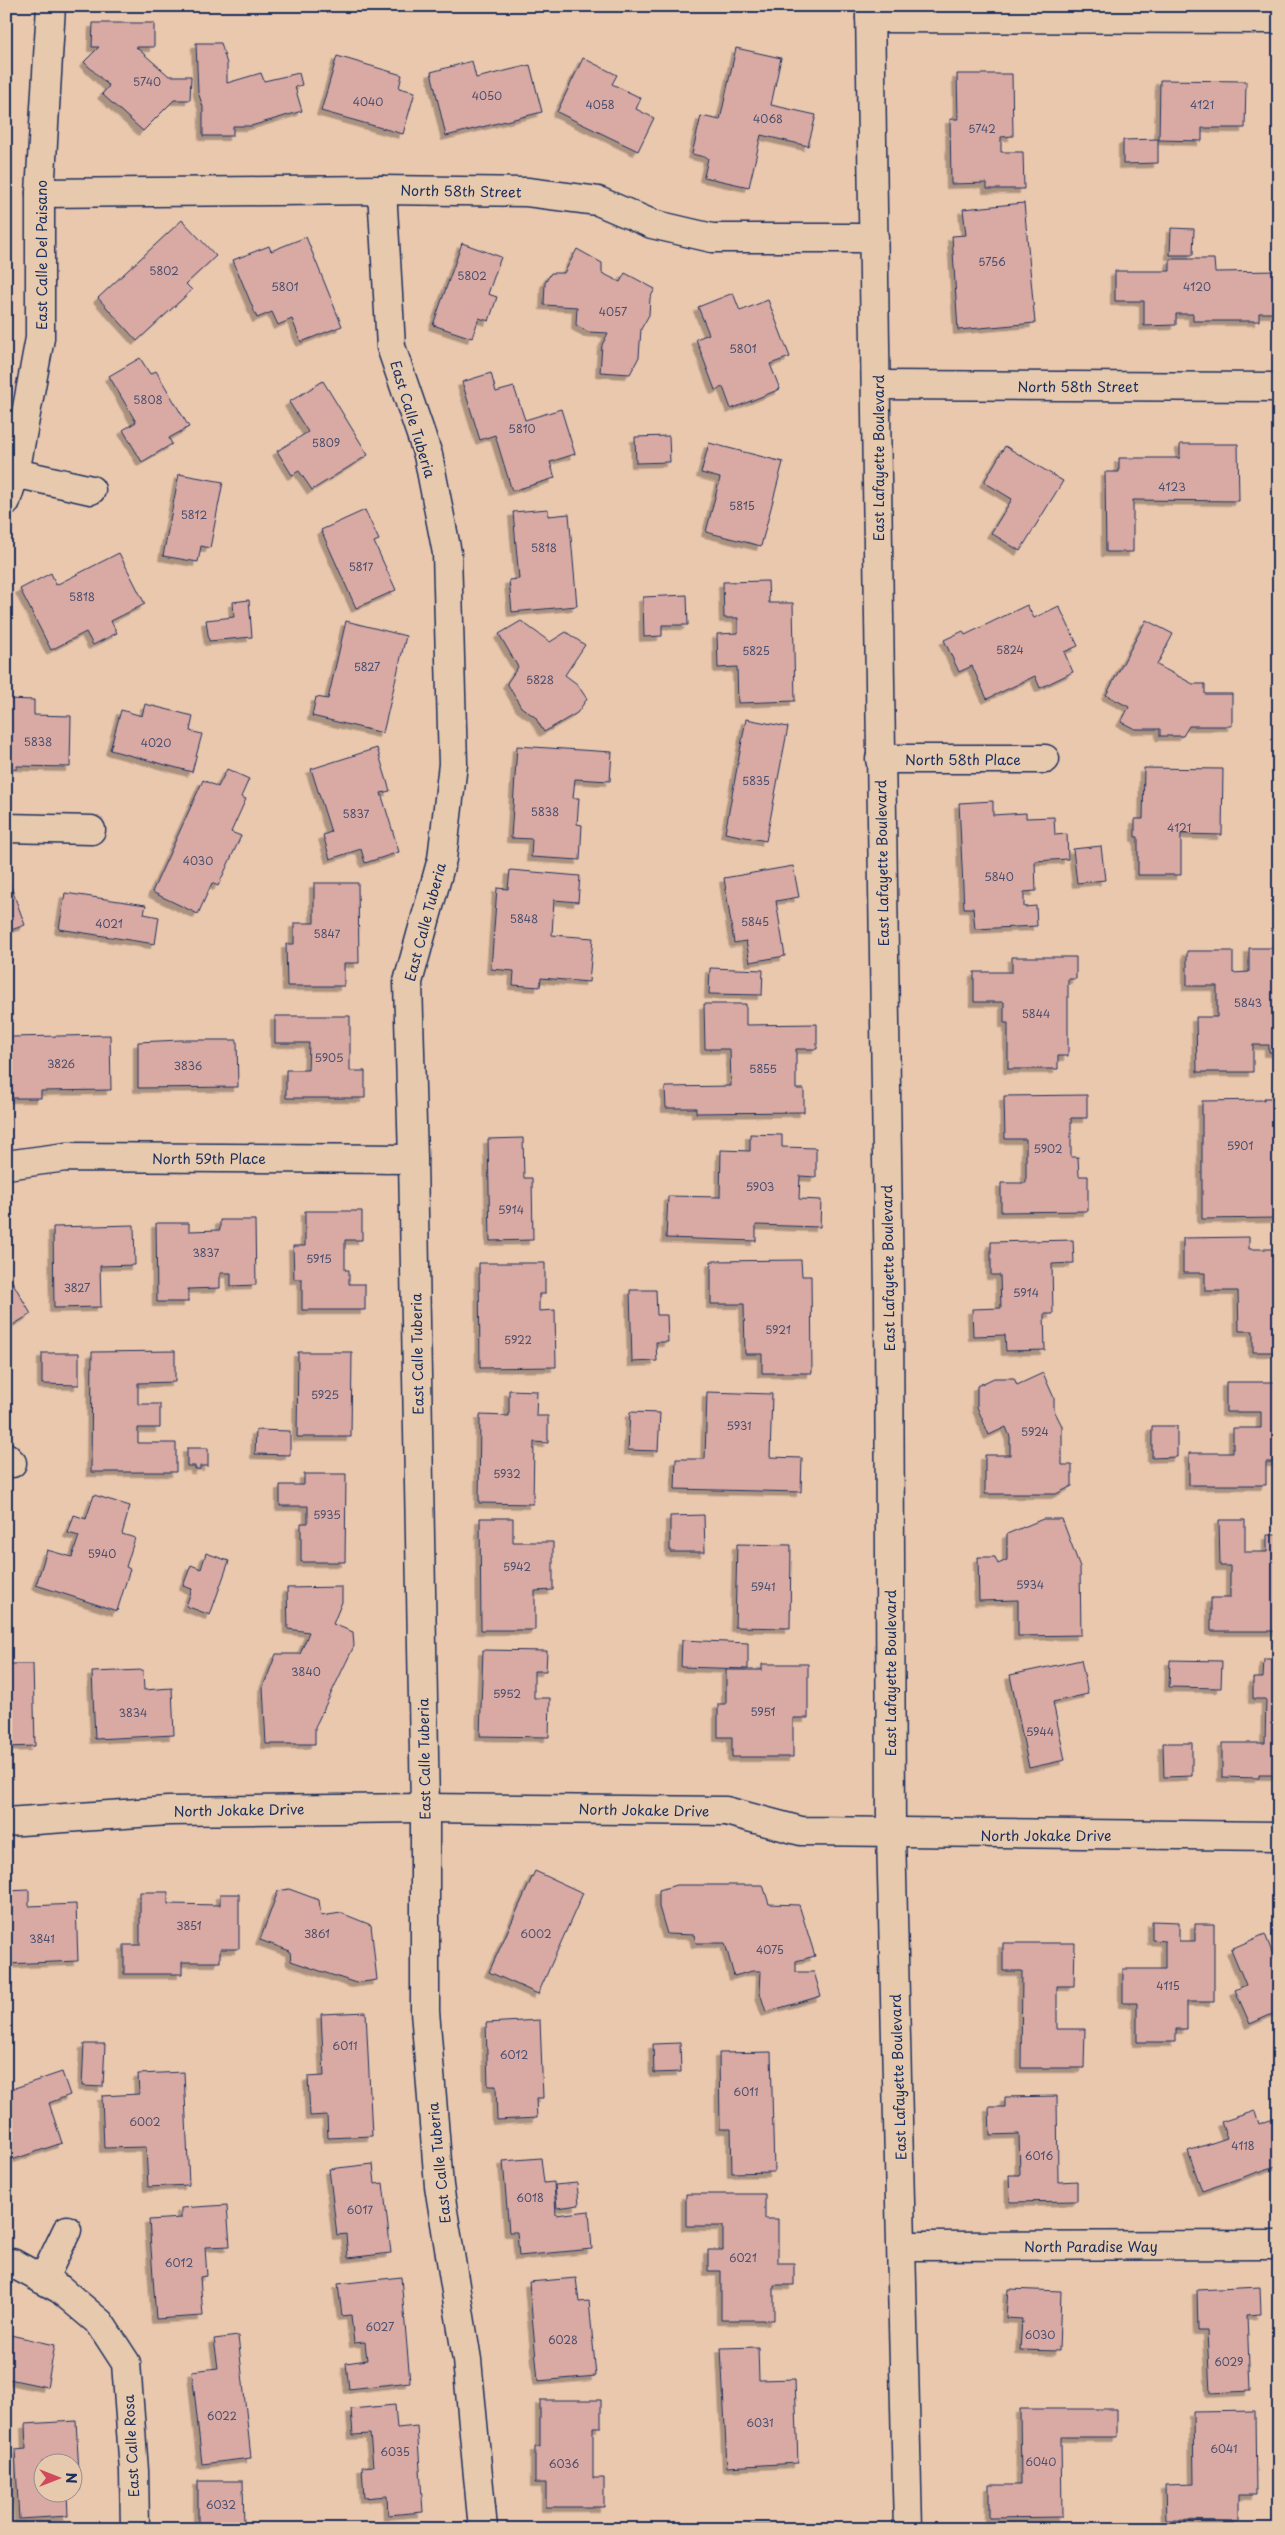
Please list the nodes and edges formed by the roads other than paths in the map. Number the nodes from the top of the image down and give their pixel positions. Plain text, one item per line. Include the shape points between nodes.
1 (51, 6) edge
2 (870, 12) edge
3 (1268, 15) edge
4 (382, 190) junction
5 (40, 192) junction
6 (874, 238) junction
7 (877, 386) junction
8 (1279, 387) edge
9 (15, 473) junction
10 (92, 490) dead end
11 (6, 501) edge
12 (880, 759) junction
13 (1045, 759) dead end
14 (6, 828) edge
15 (92, 830) dead end
16 (413, 1159) junction
17 (6, 1165) edge
18 (425, 1808) junction
19 (6, 1822) edge
20 (891, 1834) junction
21 (1279, 1836) edge
22 (67, 2230) dead end
23 (1279, 2245) edge
24 (903, 2246) junction
25 (6, 2263) edge
26 (43, 2280) junction
27 (135, 2529) edge
28 (483, 2529) edge
29 (908, 2529) edge

1 - 5 street, East Calle Del Paisano
2 - 3 street
2 - 6 street, East Lafayette Boulevard
4 - 5 street, North 58th Street
4 - 6 street, North 58th Street via 566,195 598,201 652,224 712,238
4 - 16 street, East Calle Tuberia via 390,347 428,455 447,553 453,764 442,858 408,982
5 - 9 street, East Calle Del Paisano via 40,338
6 - 7 street, East Lafayette Boulevard
7 - 8 street, North 58th Street
7 - 12 street, East Lafayette Boulevard
9 - 10 street
9 - 11 street, East Calle Del Paisano
12 - 13 street, North 58th Place
12 - 20 street, East Lafayette Boulevard via 889,1303
14 - 15 street
16 - 17 street, North 59th Place via 66,1157
16 - 18 street, East Calle Tuberia
18 - 19 street, North Jokake Drive via 168,1811
18 - 20 street, North Jokake Drive via 726,1811 800,1831
18 - 28 street, East Calle Tuberia via 425,2011 439,2186 467,2360
20 - 21 street, North Jokake Drive
20 - 24 street, East Lafayette Boulevard
22 - 26 street
23 - 24 street, North Paradise Way
24 - 29 street, East Lafayette Boulevard
25 - 26 street via 12,2263
26 - 27 street, East Calle Rosa via 60,2289 100,2323 126,2363

